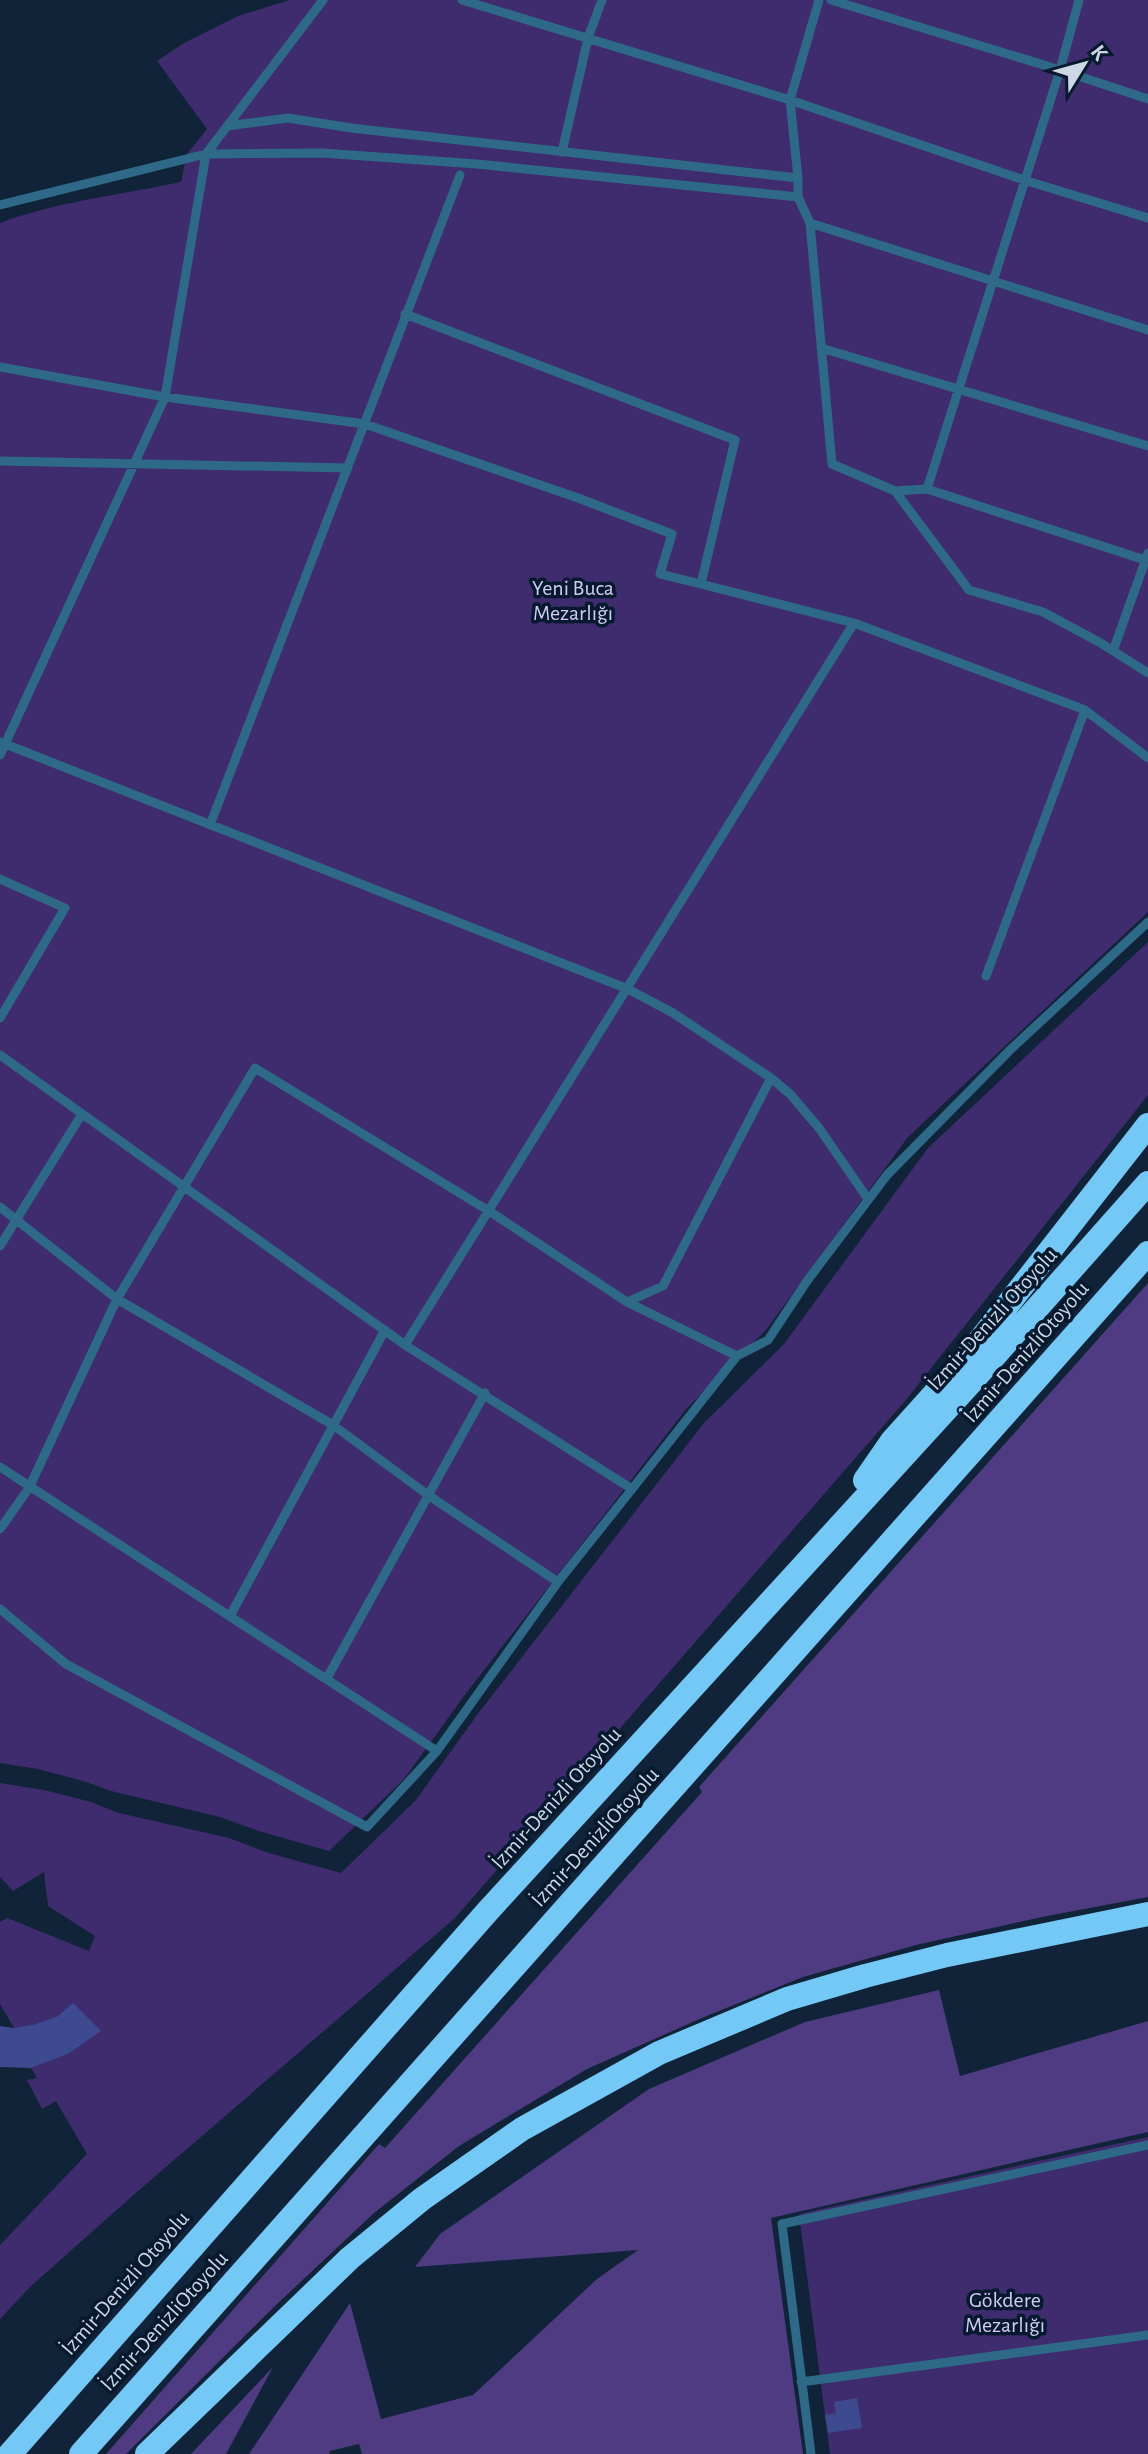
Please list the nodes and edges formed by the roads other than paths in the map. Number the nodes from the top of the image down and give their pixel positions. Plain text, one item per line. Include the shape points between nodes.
1 (323, 0) edge
2 (462, 0) edge
3 (602, 0) edge
4 (819, 0) edge
5 (831, 0) edge
6 (1079, 0) edge
7 (588, 38) junction
8 (1060, 70) junction
9 (1148, 99) edge
10 (790, 100) junction
11 (227, 126) junction
12 (562, 152) junction
13 (206, 154) junction
14 (460, 175) dead end
15 (798, 178) junction
16 (1024, 180) junction
17 (798, 197) junction
18 (0, 205) edge
19 (1148, 218) edge
20 (810, 223) junction
21 (992, 281) junction
22 (405, 314) junction
23 (1148, 330) edge
24 (821, 348) junction
25 (0, 367) edge
26 (958, 389) junction
27 (165, 397) junction
28 (365, 424) junction
29 (1148, 446) edge
30 (0, 461) edge
31 (135, 465) junction
32 (348, 468) junction
33 (927, 489) junction
34 (895, 491) junction
35 (1147, 558) edge
36 (701, 584) junction
37 (854, 623) junction
38 (1113, 651) junction
39 (1148, 673) edge
40 (1085, 710) junction
41 (3, 743) edge
42 (0, 755) edge
43 (1148, 758) edge
44 (210, 825) junction
45 (0, 879) edge
46 (1148, 922) edge
47 (986, 976) dead end
48 (628, 989) junction
49 (0, 1018) edge
50 (0, 1055) edge
51 (771, 1078) junction
52 (82, 1114) junction
53 (1148, 1125) edge
54 (1148, 1183) edge
55 (184, 1186) junction
56 (868, 1199) junction
57 (0, 1207) edge
58 (489, 1211) junction
59 (17, 1219) junction
60 (0, 1246) edge
61 (1148, 1253) edge
62 (117, 1299) junction
63 (627, 1302) junction
64 (385, 1330) junction
65 (405, 1345) junction
66 (737, 1356) junction
67 (485, 1393) junction
68 (333, 1425) junction
69 (0, 1467) edge
70 (29, 1488) junction
71 (632, 1489) junction
72 (428, 1495) junction
73 (0, 1529) edge
74 (812, 1557) junction
75 (558, 1582) junction
76 (0, 1609) edge
77 (230, 1616) junction
78 (327, 1678) junction
79 (437, 1751) junction
80 (1148, 1914) edge
81 (1148, 2145) edge
82 (1148, 2335) edge
83 (801, 2382) junction
84 (10, 2454) edge
85 (81, 2454) edge
86 (147, 2454) edge
87 (811, 2454) edge

1 - 11 lane
2 - 7 lane
3 - 7 lane
4 - 10 lane
5 - 8 lane
6 - 8 lane
7 - 10 lane
7 - 12 lane
8 - 9 lane
8 - 16 lane
10 - 15 lane
10 - 16 lane
11 - 12 lane via 288,118
11 - 13 lane
12 - 15 lane
13 - 17 lane via 322,153 477,164
13 - 18 lane
13 - 27 lane
14 - 22 lane
15 - 17 lane
16 - 19 lane
16 - 21 lane
17 - 20 lane
20 - 21 lane
20 - 24 lane
21 - 23 lane
21 - 26 lane
22 - 28 lane
22 - 36 lane via 735,440
24 - 26 lane
24 - 34 lane via 832,464
25 - 27 lane
26 - 29 lane
26 - 33 lane
27 - 28 lane
27 - 31 lane
28 - 32 lane
28 - 36 lane via 672,534 660,574
30 - 31 lane
31 - 32 lane
31 - 41 lane
32 - 44 lane
33 - 34 lane
33 - 35 lane
34 - 38 lane via 969,590 1043,612
35 - 38 lane
36 - 37 lane
37 - 40 lane
37 - 48 lane
38 - 39 lane
40 - 43 lane
40 - 47 lane
41 - 42 lane
41 - 44 lane
44 - 48 lane
45 - 49 lane via 65,908
46 - 56 lane via 1010,1050
48 - 51 lane
48 - 58 lane
50 - 52 lane
51 - 56 lane via 819,1128
51 - 63 lane via 663,1286
52 - 55 lane
52 - 59 lane
53 - 74 highway via 963,1362 892,1441
54 - 74 highway, İzmir-Denizli Otoyolu
55 - 58 lane via 255,1068
55 - 62 lane
55 - 64 lane
56 - 66 lane via 768,1340
57 - 59 lane
58 - 63 lane
58 - 65 lane
59 - 60 lane
59 - 62 lane
61 - 85 highway, İzmir-DenizliOtoyolu
62 - 68 lane
62 - 70 lane
63 - 66 lane
64 - 65 lane
64 - 68 lane
65 - 67 lane
66 - 71 lane
67 - 71 lane
67 - 72 lane
68 - 72 lane
68 - 77 lane
69 - 70 lane
70 - 73 lane
70 - 77 lane
71 - 75 lane
72 - 75 lane
72 - 78 lane
74 - 84 highway, İzmir-Denizli Otoyolu via 487,1912
75 - 79 lane
76 - 79 lane via 66,1664 367,1827
77 - 78 lane
78 - 79 lane
80 - 86 highway via 865,1976 787,1999 659,2053 522,2129 422,2199 350,2258
81 - 83 lane via 782,2224
82 - 83 lane
83 - 87 lane

